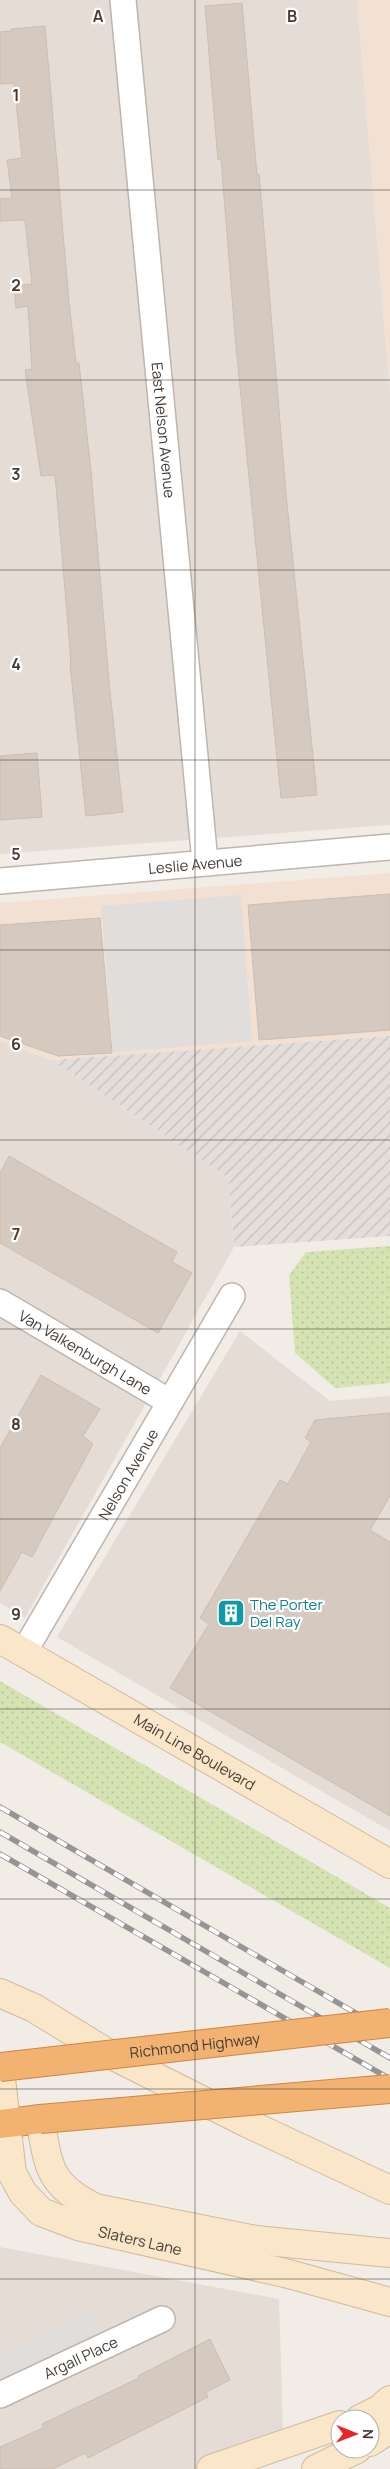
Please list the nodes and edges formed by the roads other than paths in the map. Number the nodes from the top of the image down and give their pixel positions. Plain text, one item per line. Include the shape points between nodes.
1 (123, 0) edge
2 (390, 847) edge
3 (205, 862) junction
4 (0, 881) edge
5 (232, 1296) dead end
6 (0, 1302) edge
7 (170, 1402) junction
8 (0, 1639) edge
9 (24, 1652) junction
10 (390, 1864) edge
11 (0, 1993) edge
12 (390, 2023) edge
13 (0, 2068) edge
14 (390, 2089) edge
15 (40, 2119) junction
16 (3, 2124) edge
17 (390, 2190) edge
18 (390, 2253) edge
19 (390, 2302) edge
20 (162, 2319) dead end
21 (0, 2395) edge
22 (330, 2428) edge
23 (336, 2459) edge
24 (210, 2469) edge
25 (316, 2469) edge

1 - 3 street, East Nelson Avenue
2 - 3 street, Leslie Avenue
3 - 4 street, Leslie Avenue
5 - 7 street, Nelson Avenue
6 - 7 street, Van Valkenburgh Lane
7 - 9 street, Nelson Avenue
8 - 9 main road, Main Line Boulevard
9 - 10 main road, Main Line Boulevard
11 - 17 main road via 34,2008 104,2051
12 - 13 highway, Richmond Highway, bridge
13 - 16 main road, Slaters Lane
14 - 15 highway, bridge
15 - 16 highway
15 - 18 main road, Slaters Lane via 55,2180 76,2198 96,2208 256,2240
16 - 19 main road, Slaters Lane via 12,2173 23,2193 41,2212 60,2220 289,2274
20 - 21 street, Argall Place
22 - 24 main road
23 - 25 main road

